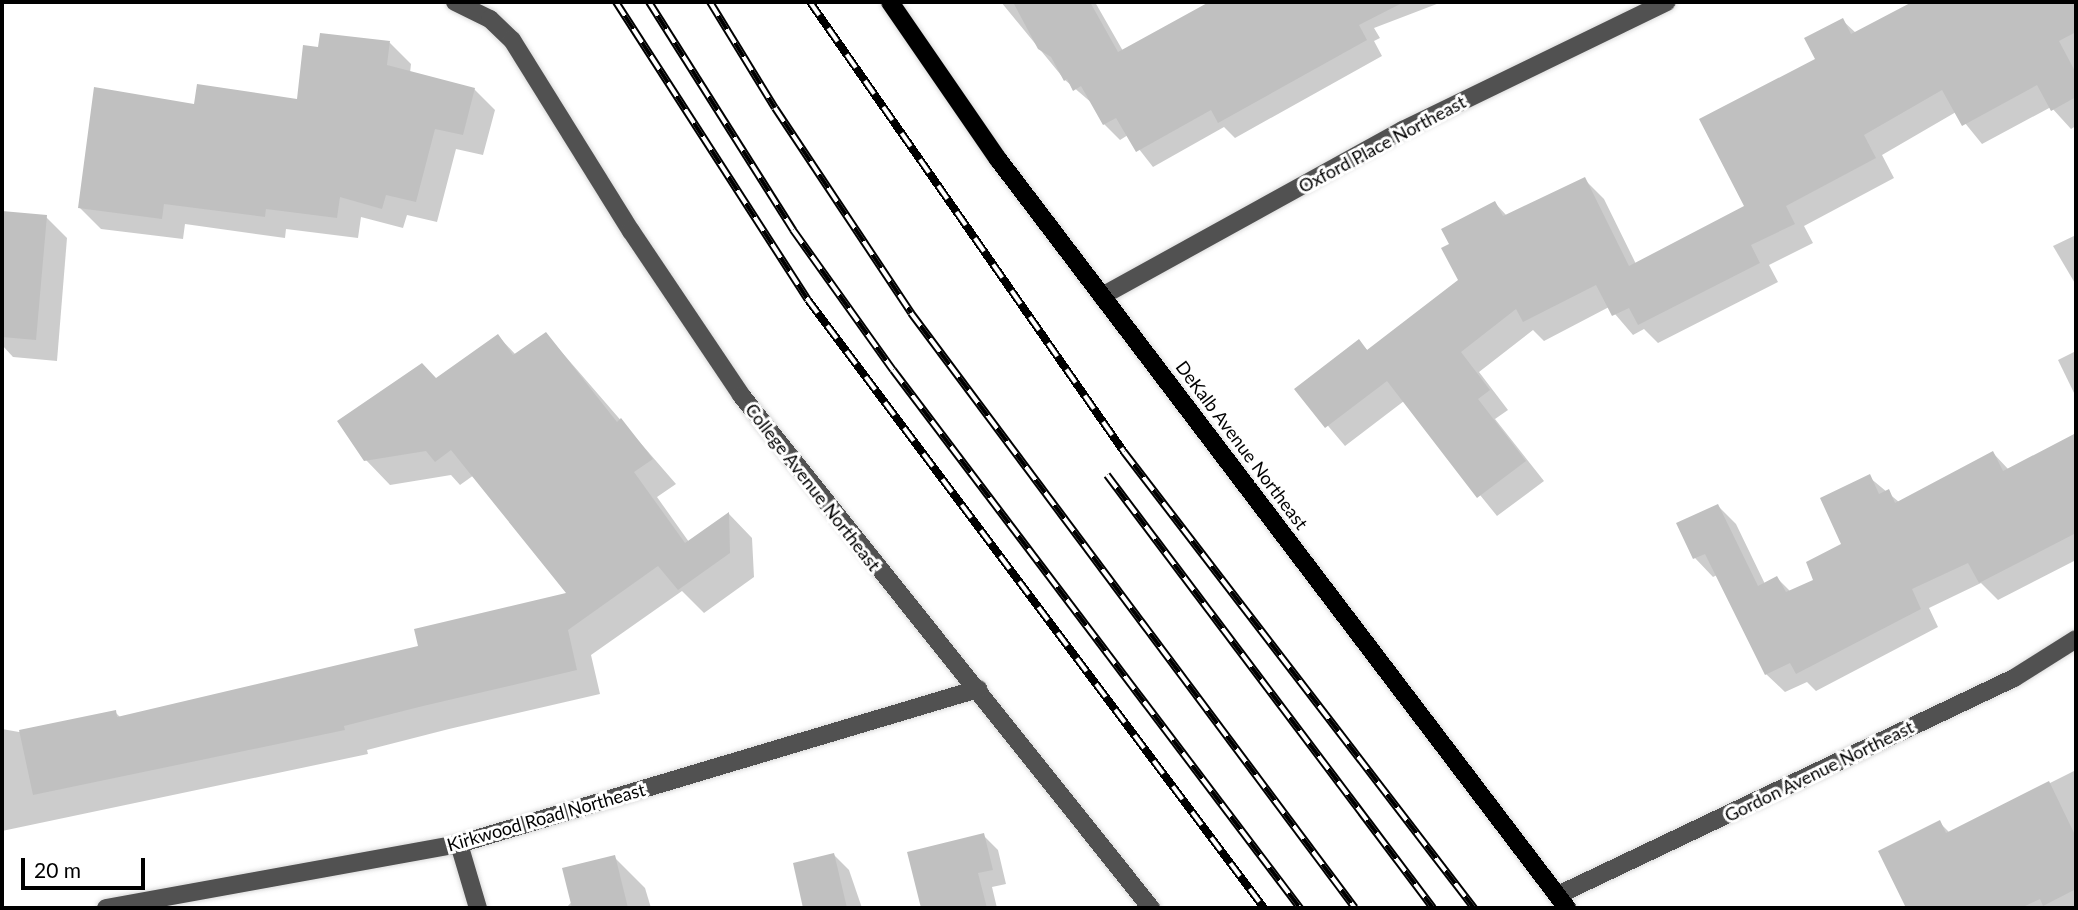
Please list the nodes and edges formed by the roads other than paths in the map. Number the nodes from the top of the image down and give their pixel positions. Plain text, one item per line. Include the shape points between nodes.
1 (455, 2) edge
2 (890, 2) edge
3 (1667, 2) edge
4 (1102, 296) junction
5 (2076, 639) edge
6 (978, 689) junction
7 (459, 844) junction
8 (1563, 902) edge
9 (106, 908) edge
10 (478, 908) edge
11 (1151, 908) edge

1 - 6 street, College Avenue Northeast via 490,19 512,40 631,231 741,395 874,567
2 - 4 main road, DeKalb Avenue Northeast via 998,159
3 - 4 street, Oxford Place Northeast via 1403,130
4 - 8 main road, DeKalb Avenue Northeast
5 - 8 street, Gordon Avenue Northeast via 2014,678
6 - 7 street, Kirkwood Road Northeast
6 - 11 street, College Avenue Northeast
7 - 9 street, Kirkwood Road Northeast
7 - 10 street

